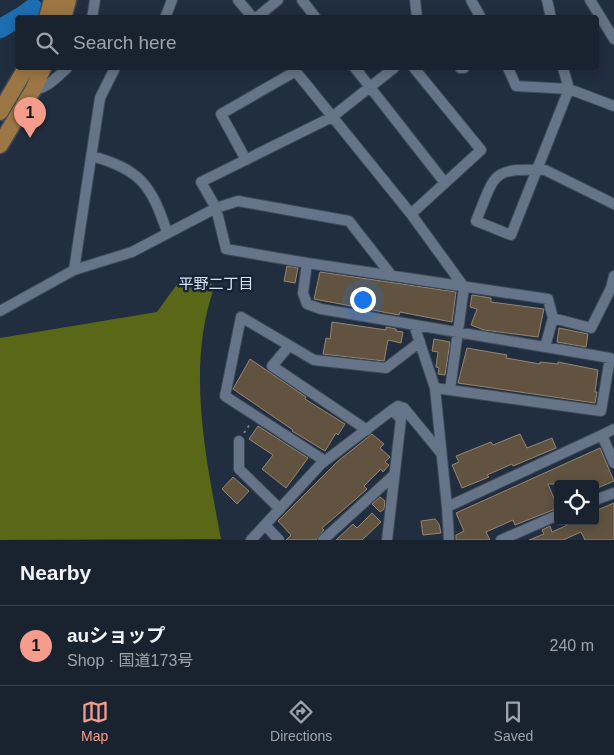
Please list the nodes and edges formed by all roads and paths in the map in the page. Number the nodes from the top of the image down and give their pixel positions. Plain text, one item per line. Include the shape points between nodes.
1 (52, 0) edge
2 (68, 0) edge
3 (95, 0) edge
4 (172, 0) edge
5 (238, 0) edge
6 (278, 0) edge
7 (302, 0) edge
8 (415, 0) edge
9 (471, 0) edge
10 (547, 0) edge
11 (590, 0) edge
12 (48, 15) edge
13 (63, 15) edge
14 (92, 15) edge
15 (166, 15) edge
16 (251, 15) edge
17 (258, 15) edge
18 (314, 15) edge
19 (417, 15) edge
20 (479, 15) edge
21 (550, 15) edge
22 (614, 39) edge
23 (25, 70) edge
24 (42, 70) edge
25 (65, 70) edge
26 (114, 70) edge
27 (293, 70) edge
28 (296, 70) edge
29 (357, 70) edge
30 (391, 70) edge
31 (416, 70) edge
32 (509, 70) edge
33 (563, 70) edge
34 (370, 86) junction
35 (16, 88) junction
36 (568, 89) junction
37 (33, 90) junction
38 (614, 106) edge
39 (0, 112) edge
40 (332, 116) junction
41 (0, 145) edge
42 (92, 156) junction
43 (246, 160) junction
44 (537, 170) junction
45 (445, 183) junction
46 (614, 204) edge
47 (216, 208) junction
48 (411, 214) junction
49 (167, 232) junction
50 (307, 263) junction
51 (74, 270) junction
52 (392, 276) junction
53 (614, 276) edge
54 (464, 286) junction
55 (0, 311) edge
56 (553, 318) junction
57 (414, 325) junction
58 (458, 334) junction
59 (420, 342) junction
60 (289, 346) junction
61 (545, 347) junction
62 (435, 388) junction
63 (450, 390) junction
64 (392, 410) junction
65 (255, 416) junction
66 (614, 429) edge
67 (367, 430) junction
68 (602, 435) junction
69 (239, 441) joint
70 (442, 454) junction
71 (325, 461) junction
72 (614, 463) edge
73 (394, 475) junction
74 (614, 493) edge
75 (599, 499) edge
76 (447, 507) junction
77 (280, 509) junction
78 (554, 517) edge
79 (265, 525) junction
80 (251, 540) edge
81 (279, 540) edge
82 (323, 540) edge
83 (387, 540) edge
84 (450, 540) edge
85 (501, 540) edge

1 - 12 highway
2 - 13 highway
3 - 14 street
4 - 15 street
5 - 16 street
6 - 17 street
7 - 18 street
8 - 19 street
9 - 20 street
10 - 21 street
11 - 22 street
23 - 35 highway
24 - 37 highway
25 - 37 street via 51,82
26 - 42 street via 100,98
27 - 43 street via 221,114
28 - 40 street
29 - 34 street
30 - 34 street
31 - 45 street via 481,150
32 - 36 street via 516,86
33 - 36 street
34 - 40 street
34 - 45 street
35 - 37 street
35 - 39 highway
36 - 38 street
36 - 44 street
37 - 41 highway
40 - 43 street
40 - 48 street
42 - 49 street via 118,163 144,182
42 - 51 street
43 - 47 street via 201,182
44 - 44 street via 503,171 491,183 476,221 511,235
44 - 46 street via 545,170
45 - 48 street
47 - 49 street
47 - 50 street via 226,249
47 - 52 street via 238,201 349,221
48 - 54 street
49 - 51 street via 132,252
50 - 52 street
50 - 57 street via 302,293 307,304
51 - 55 street
52 - 54 street
53 - 56 street via 591,328
54 - 56 street via 548,299
54 - 58 street
56 - 61 street
57 - 58 street
57 - 59 street
58 - 61 street
58 - 63 street
59 - 60 street via 386,368 314,360
59 - 62 street
60 - 65 street via 241,317 226,396
60 - 67 street via 272,366
61 - 63 street via 610,358 601,411
62 - 63 street
62 - 70 street
64 - 67 street
64 - 70 street via 398,406 404,408
64 - 73 street via 401,419
65 - 69 path
65 - 71 street
66 - 68 street
67 - 71 street
68 - 72 street
68 - 76 street
69 - 77 street via 238,469
70 - 76 street
71 - 77 street
73 - 82 street
73 - 83 street
74 - 75 street
76 - 84 street
77 - 79 street
78 - 85 street
79 - 80 street
79 - 81 street

